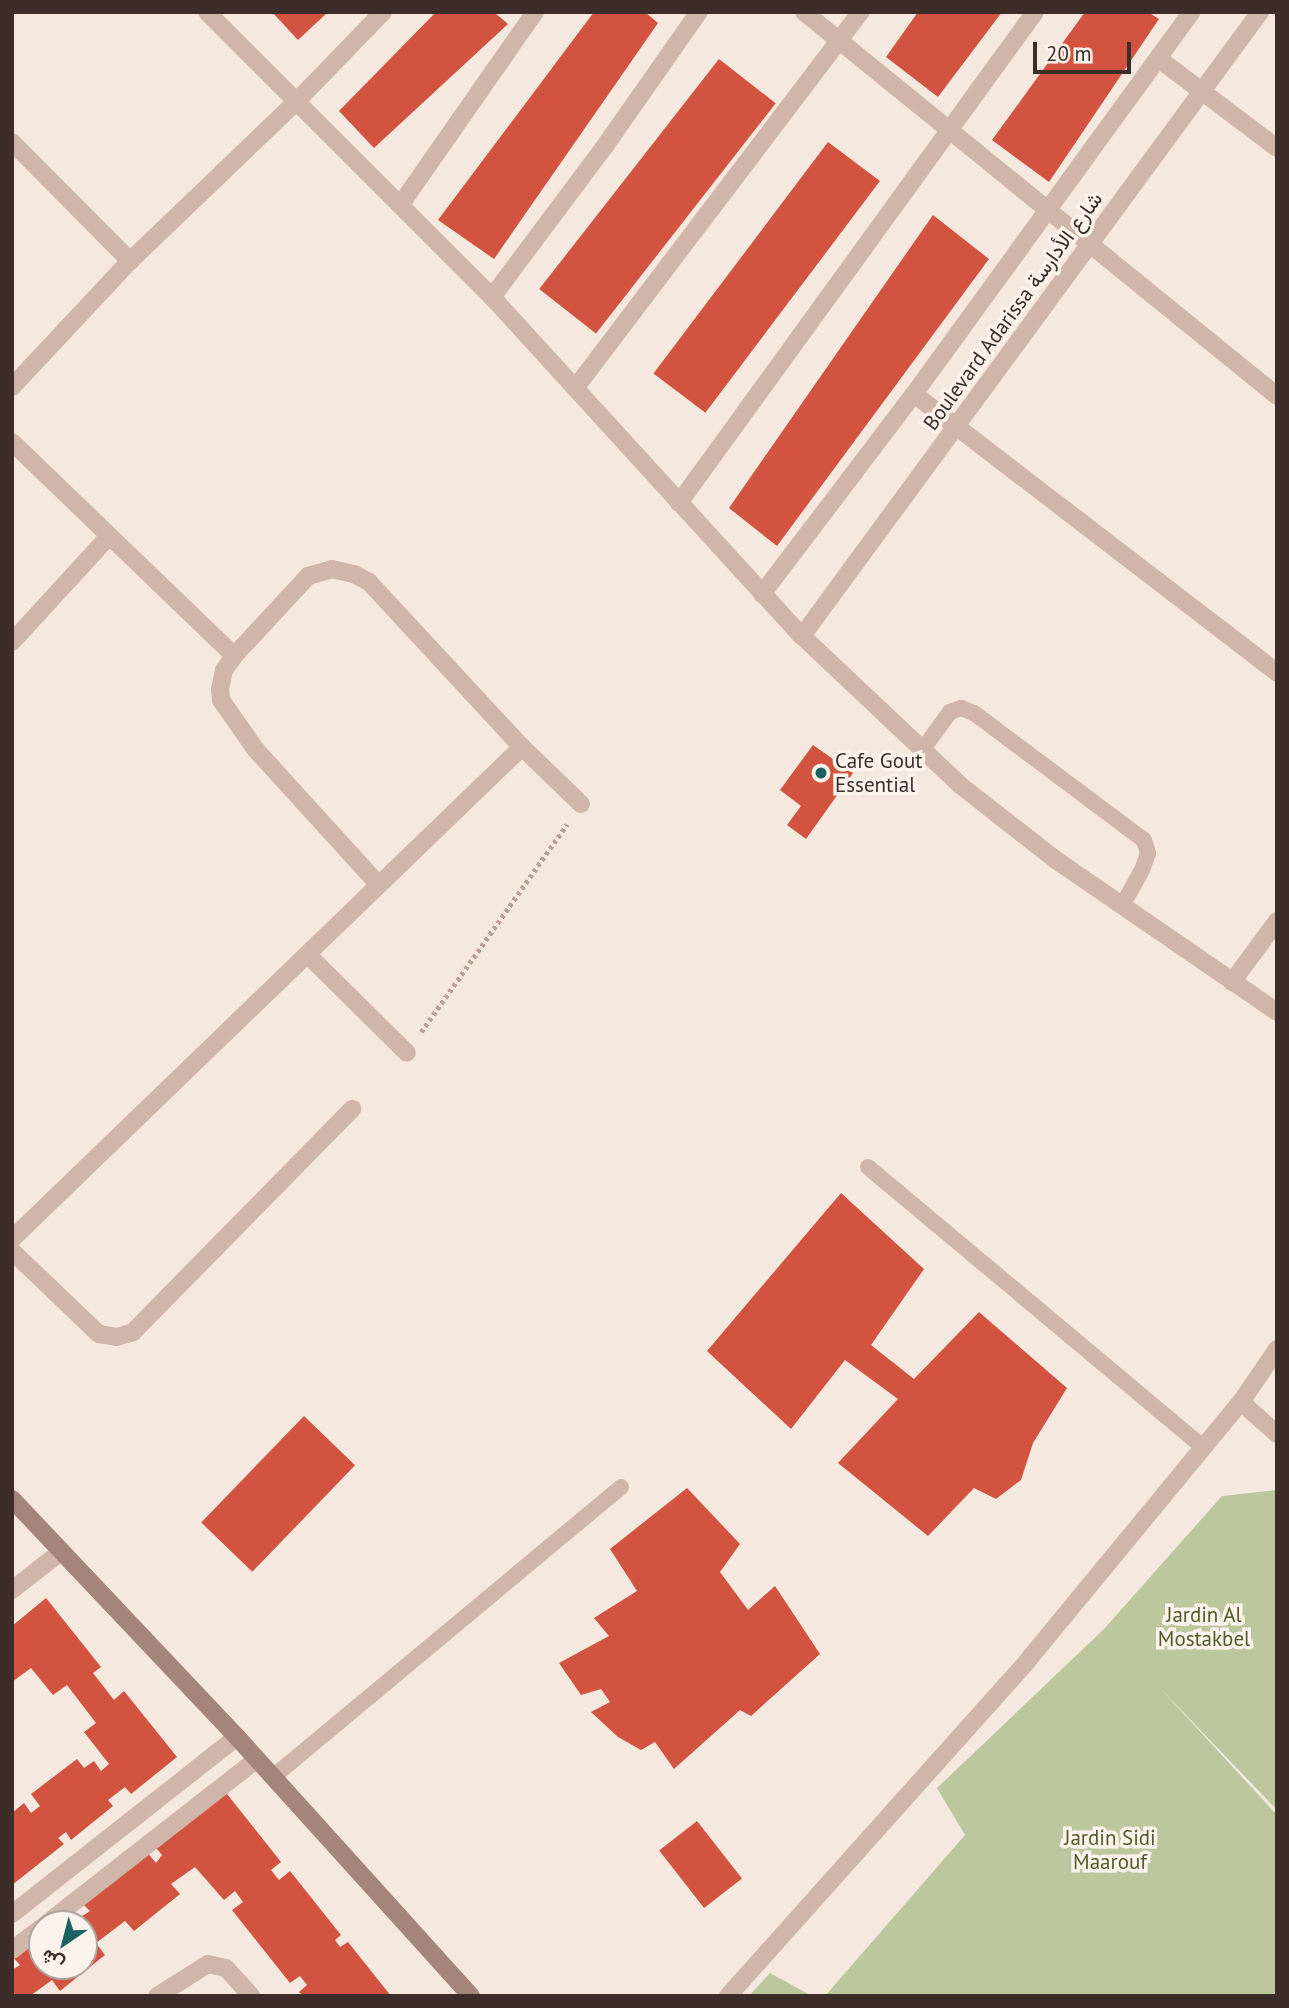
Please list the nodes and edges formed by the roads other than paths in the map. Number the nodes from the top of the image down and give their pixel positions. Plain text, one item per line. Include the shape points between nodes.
1 (207, 12) edge
2 (383, 12) edge
3 (535, 12) edge
4 (699, 12) edge
5 (804, 12) edge
6 (861, 12) edge
7 (1035, 12) edge
8 (1192, 12) edge
9 (1260, 12) edge
10 (840, 42) junction
11 (1159, 58) junction
12 (1204, 92) junction
13 (295, 103) junction
14 (949, 130) junction
15 (12, 142) edge
16 (1277, 148) edge
17 (401, 204) junction
18 (1048, 211) junction
19 (1090, 242) junction
20 (130, 261) junction
21 (492, 297) junction
22 (12, 387) edge
23 (576, 387) junction
24 (914, 394) junction
25 (1277, 396) edge
26 (958, 426) junction
27 (12, 442) edge
28 (679, 502) junction
29 (109, 536) junction
30 (762, 594) junction
31 (802, 636) junction
32 (12, 642) edge
33 (234, 656) junction
34 (1277, 673) edge
35 (522, 747) junction
36 (923, 749) junction
37 (581, 804) road end
38 (378, 884) junction
39 (1122, 906) junction
40 (1277, 922) edge
41 (308, 955) junction
42 (1231, 982) junction
43 (1277, 1012) edge
44 (407, 1053) road end
45 (352, 1109) dead end
46 (868, 1167) dead end
47 (13, 1239) edge
48 (1277, 1349) edge
49 (1241, 1402) junction
50 (1277, 1434) edge
51 (1203, 1447) junction
52 (621, 1487) dead end
53 (12, 1499) edge
54 (62, 1551) junction
55 (12, 1590) edge
56 (237, 1737) junction
57 (257, 1759) junction
58 (274, 1777) junction
59 (64, 1910) edge
60 (12, 1914) edge
61 (28, 1938) edge
62 (12, 1950) edge
63 (157, 1996) edge
64 (251, 1996) edge
65 (471, 1996) edge
66 (728, 1996) edge

1 - 13 street
2 - 13 street
3 - 17 street
4 - 21 street
5 - 10 street
6 - 10 street
7 - 14 street
8 - 11 street, Boulevard Adarissa شارع الأدارسة
9 - 12 street, Boulevard Adarissa شارع الأدارسة
10 - 14 street
10 - 23 street
11 - 12 street
11 - 18 street, Boulevard Adarissa شارع الأدارسة
12 - 16 street
12 - 19 street, Boulevard Adarissa شارع الأدارسة
13 - 17 street
13 - 20 street
14 - 18 street
14 - 28 street
15 - 20 street
17 - 21 street
18 - 19 street
18 - 24 street, Boulevard Adarissa شارع الأدارسة
19 - 25 street
19 - 26 street, Boulevard Adarissa شارع الأدارسة
20 - 22 street
21 - 23 street
23 - 28 street
24 - 26 street
24 - 30 street, Boulevard Adarissa شارع الأدارسة
26 - 31 street, Boulevard Adarissa شارع الأدارسة
26 - 34 street
27 - 29 street
28 - 30 street
29 - 32 street
29 - 33 street
30 - 31 street
31 - 36 street
33 - 35 street via 308,576 332,569 354,574 382,594
33 - 38 street via 224,670 220,688 228,711 256,750
35 - 37 street
35 - 38 street
36 - 39 street via 960,785
36 - 39 lane via 950,712 961,708 974,713 1144,839 1148,853 1143,870
38 - 41 street
39 - 42 street
40 - 42 street
41 - 44 street
41 - 47 street
42 - 43 street
45 - 47 street via 133,1332 117,1337 99,1334
46 - 51 lane
48 - 49 street
49 - 50 street
49 - 51 street
51 - 66 street via 1028,1660
52 - 58 lane
53 - 54 street
54 - 55 street
54 - 56 street
56 - 57 street
56 - 60 street
57 - 58 street
57 - 59 street
58 - 65 street
61 - 62 street
63 - 64 street via 208,1964 226,1968

